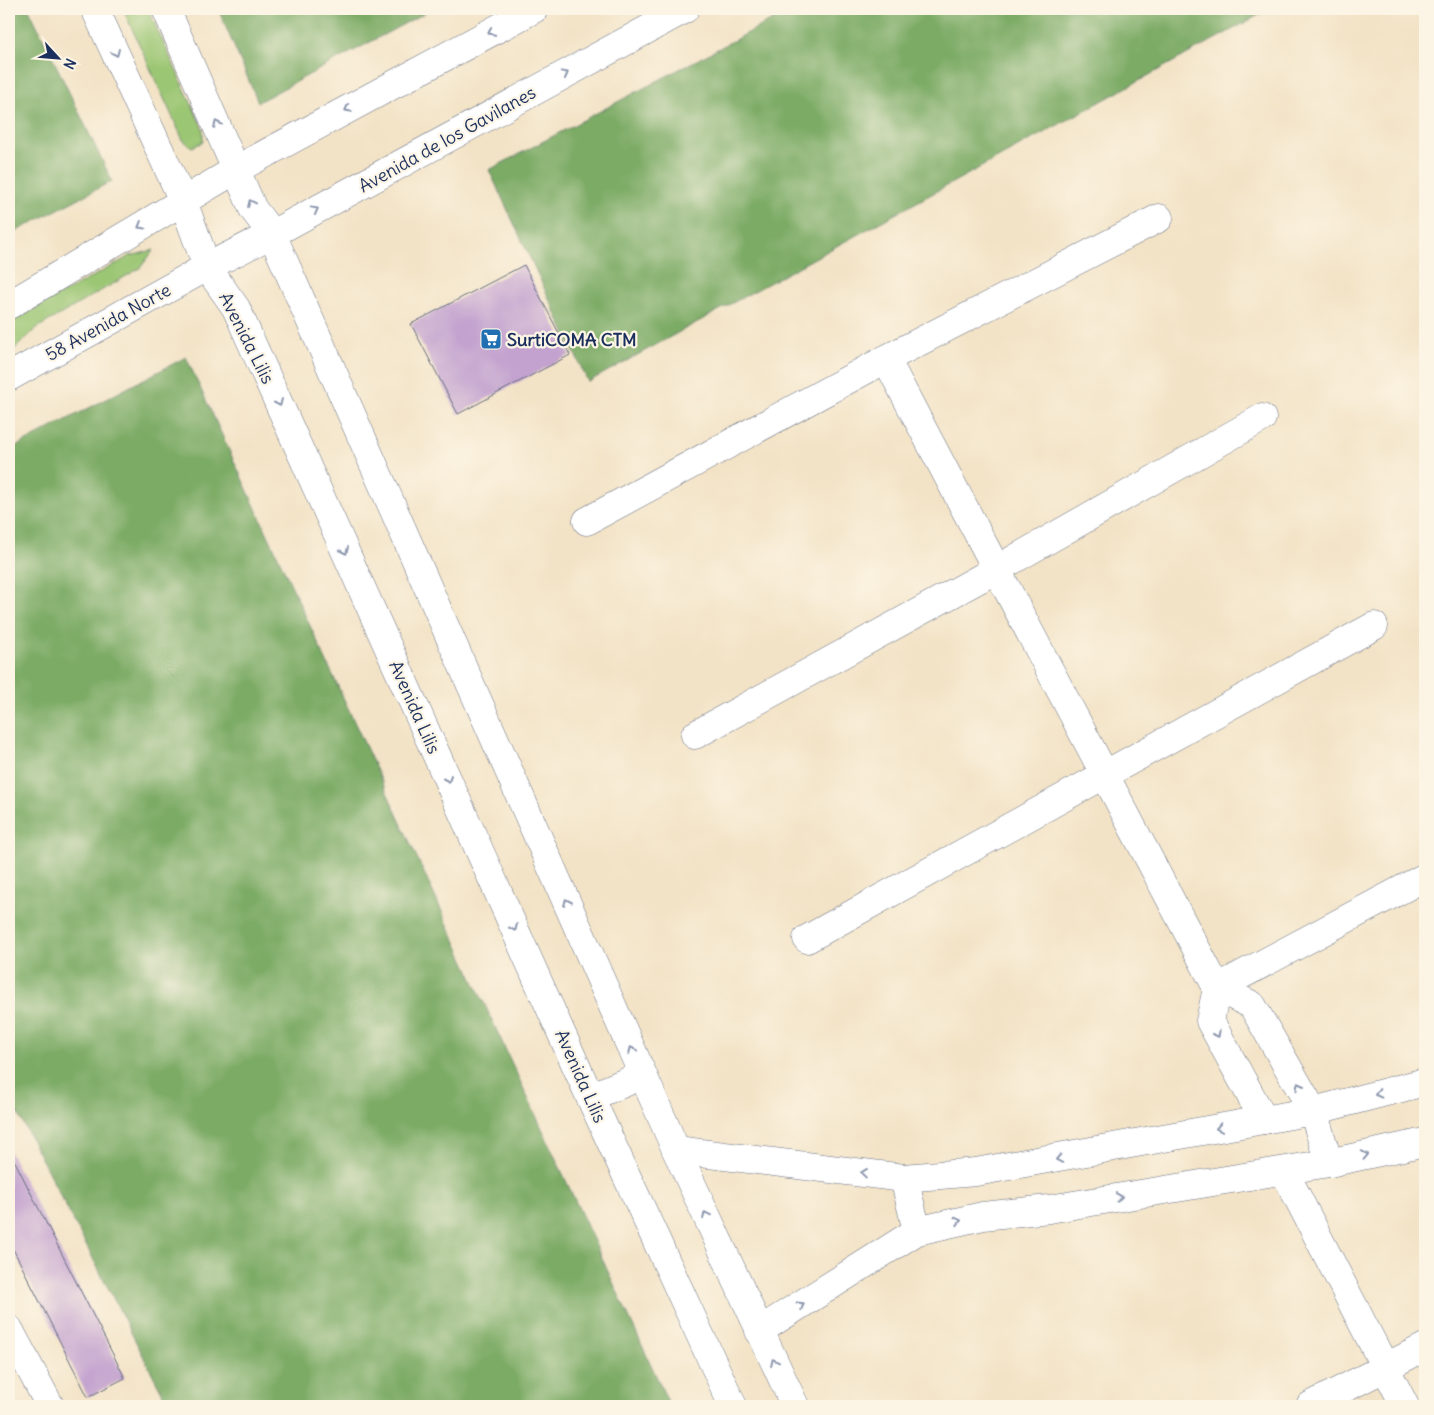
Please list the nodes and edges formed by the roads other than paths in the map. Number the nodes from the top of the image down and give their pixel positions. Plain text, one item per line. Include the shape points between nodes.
1 (95, 9) edge
2 (166, 9) edge
3 (534, 9) edge
4 (685, 9) edge
5 (237, 169) junction
6 (183, 201) junction
7 (1159, 218) dead end
8 (272, 234) junction
9 (207, 268) junction
10 (9, 305) edge
11 (886, 359) junction
12 (9, 377) edge
13 (1262, 418) dead end
14 (588, 521) dead end
15 (997, 569) junction
16 (1374, 626) dead end
17 (695, 735) dead end
18 (1105, 774) junction
19 (1425, 877) edge
20 (807, 939) dead end
21 (1217, 988) junction
22 (643, 1074) junction
23 (1425, 1082) edge
24 (590, 1097) junction
25 (1313, 1111) junction
26 (1264, 1120) junction
27 (1425, 1142) edge
28 (676, 1150) junction
29 (1329, 1163) junction
30 (1284, 1171) junction
31 (904, 1178) junction
32 (917, 1231) junction
33 (9, 1329) edge
34 (759, 1331) junction
35 (1425, 1347) edge
36 (1385, 1368) junction
37 (50, 1406) edge
38 (734, 1406) edge
39 (795, 1406) edge
40 (1310, 1406) edge
41 (1405, 1406) edge

1 -> 6 street, Avenida Lilis
5 -> 2 street
3 -> 5 street
8 -> 4 street, Avenida de los Gavilanes
5 - 6 street
8 -> 5 street via 253,209
6 - 9 street, Avenida Lilis
6 -> 10 street
7 - 11 street
8 - 9 street, Avenida de los Gavilanes
22 -> 8 street
9 - 12 street, 58 Avenida Norte
9 -> 24 street, Avenida Lilis via 236,308
11 - 14 street
11 - 15 street
13 - 15 street
15 - 17 street
15 - 18 street
16 - 18 street
18 - 20 street
18 - 21 street
19 - 21 street
25 -> 21 street via 1252,1005
21 -> 26 street via 1210,1021
22 - 24 street
22 - 28 street
23 -> 25 street
24 - 38 street, Avenida Lilis
25 - 26 street
25 - 29 street
26 -> 31 street via 1045,1161 976,1172
29 -> 27 street
31 -> 28 street
34 -> 28 street
29 - 30 street
32 -> 30 street via 983,1216 1049,1209
30 - 36 street
31 - 32 street
34 -> 32 street
33 - 37 street
39 -> 34 street
35 - 36 street
36 - 40 street
36 - 41 street

